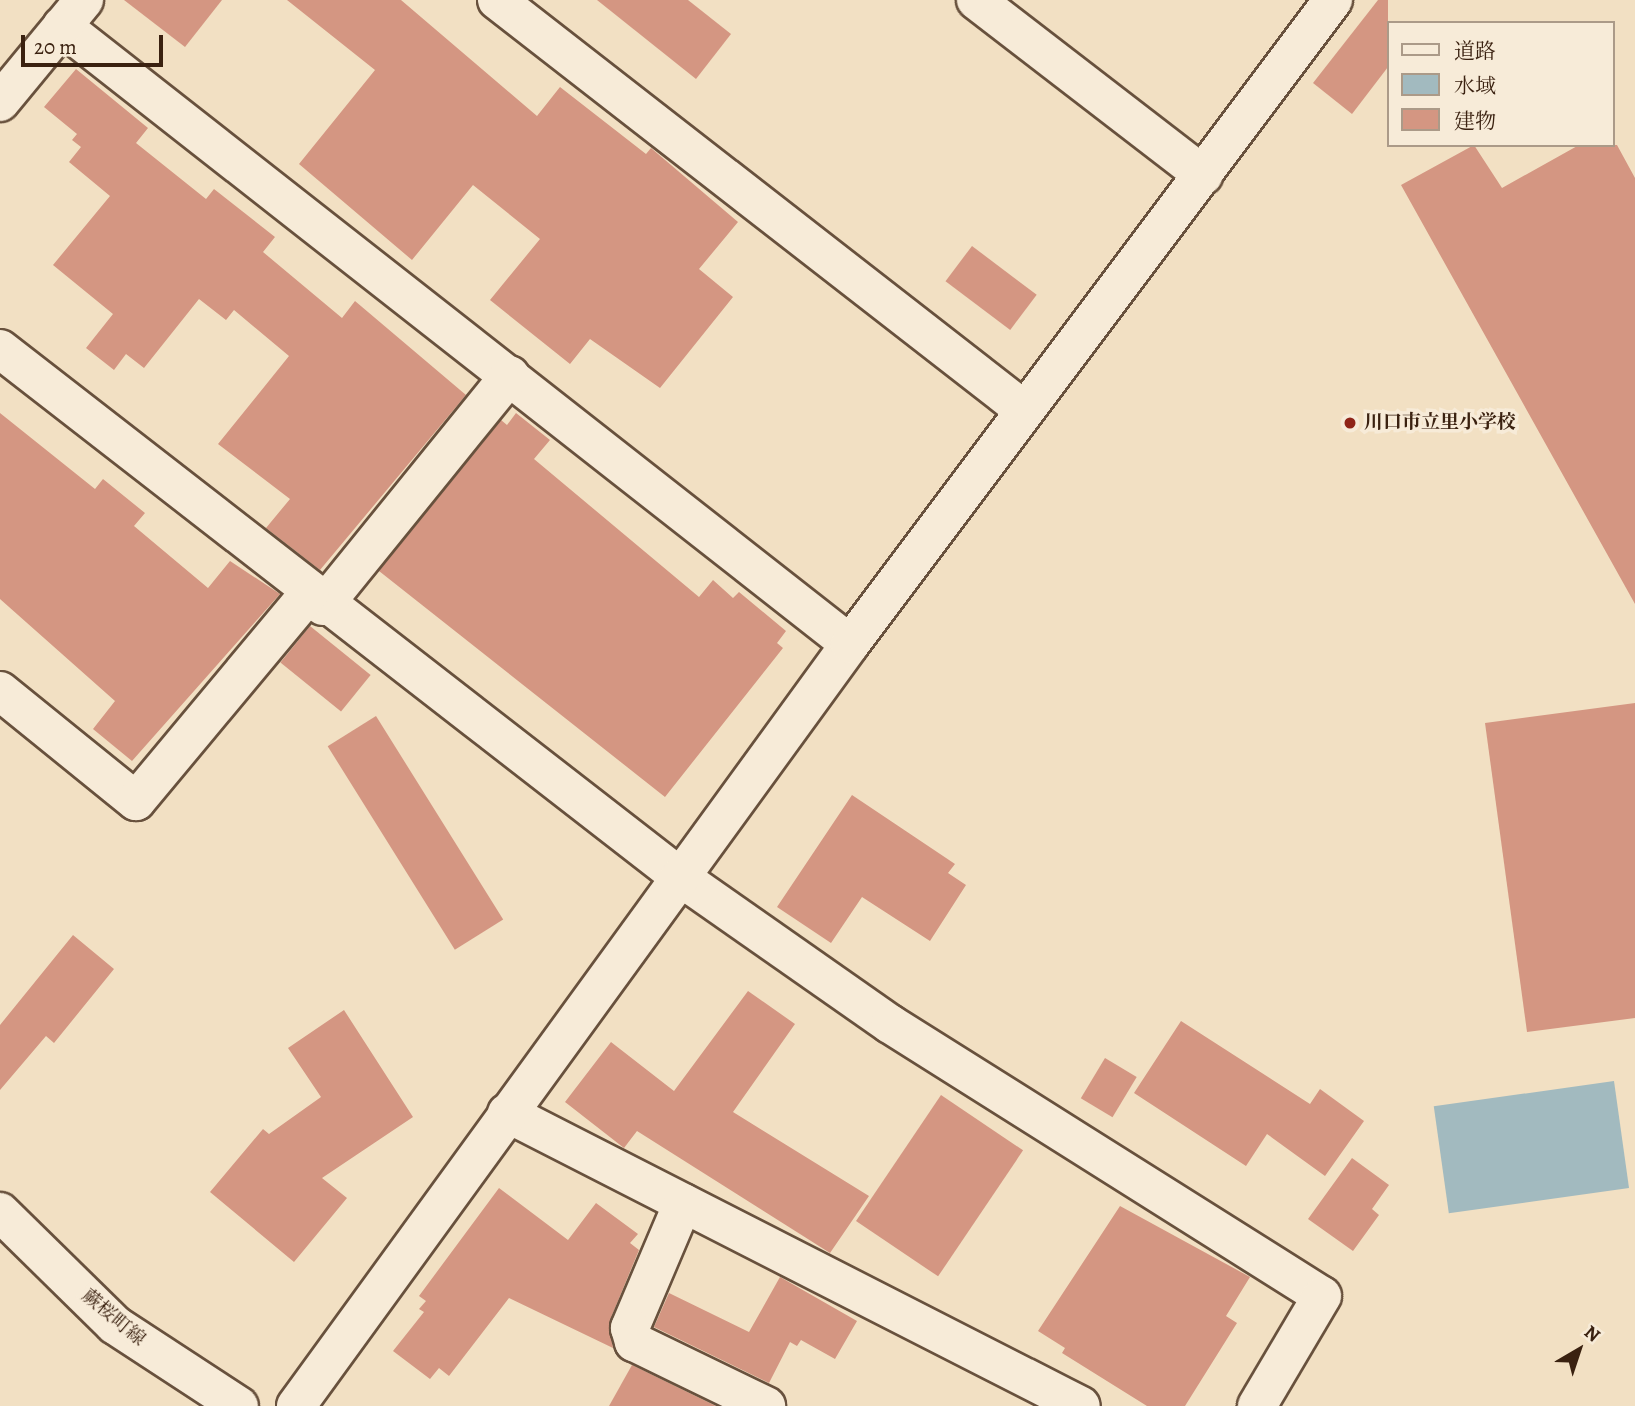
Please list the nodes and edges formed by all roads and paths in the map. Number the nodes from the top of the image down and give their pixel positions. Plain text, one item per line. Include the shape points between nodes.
1 (497, 0) edge
2 (976, 0) edge
3 (1333, 0) edge
4 (73, 13) edge
5 (0, 102) edge
6 (1203, 175) junction
7 (0, 349) edge
8 (510, 375) junction
9 (1024, 410) junction
10 (316, 600) junction
11 (850, 644) junction
12 (0, 691) edge
13 (680, 877) junction
14 (507, 1113) junction
15 (683, 1203) junction
16 (0, 1212) edge
17 (239, 1406) edge
18 (296, 1406) edge
19 (766, 1406) edge
20 (1081, 1406) edge
21 (1257, 1406) edge

1 - 9 street
2 - 6 street
3 - 6 street
4 - 5 street
4 - 8 street
6 - 9 street
7 - 10 street
8 - 10 street
8 - 11 street
9 - 11 street
10 - 12 street via 136,801
10 - 13 street
11 - 13 street
13 - 14 street
13 - 21 street via 890,1024 1322,1296
14 - 15 street
14 - 18 street
15 - 19 street via 630,1328 634,1342
15 - 20 street
16 - 17 street, 蕨桜町線 via 115,1325

